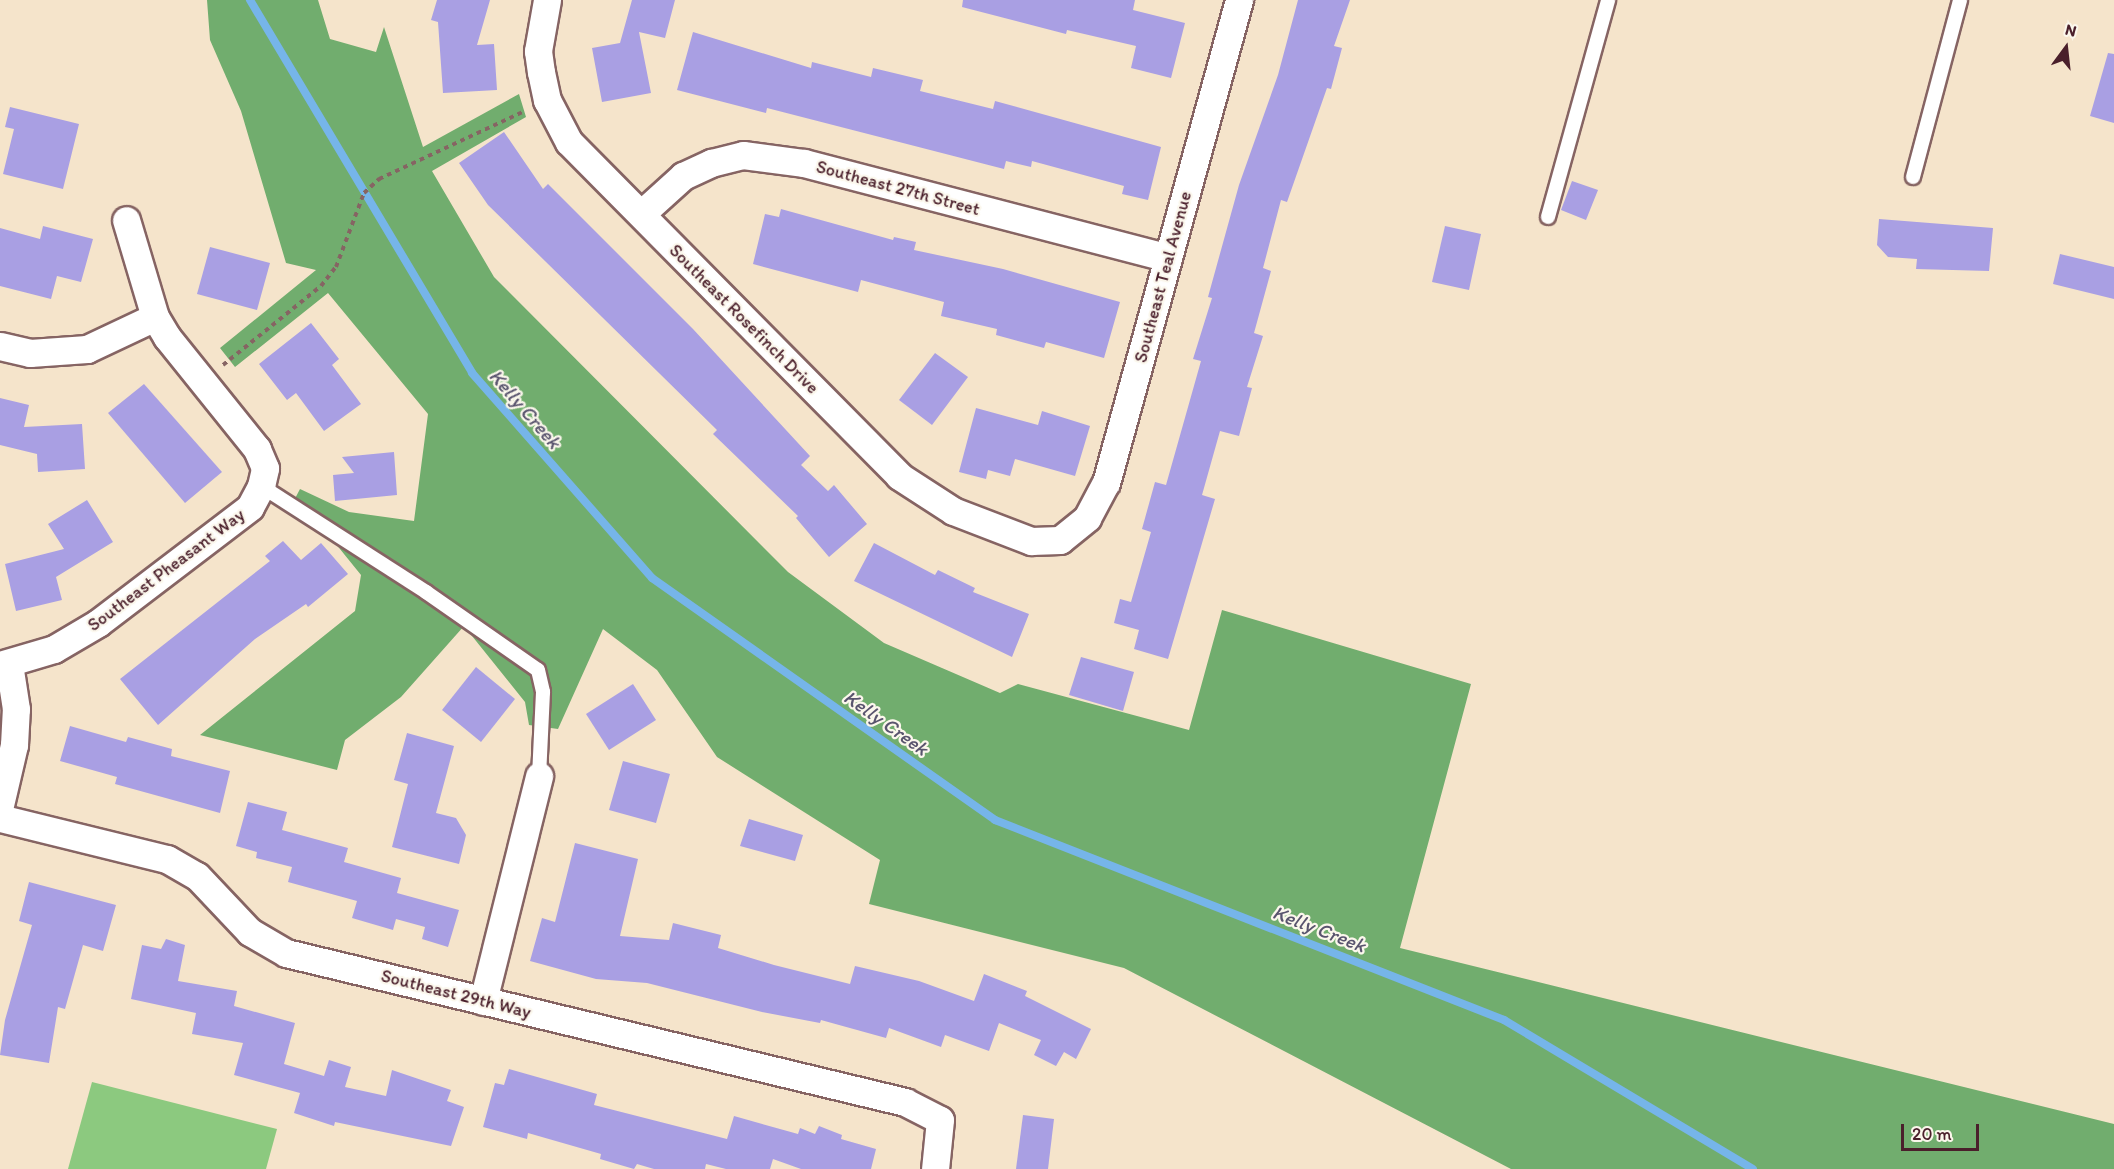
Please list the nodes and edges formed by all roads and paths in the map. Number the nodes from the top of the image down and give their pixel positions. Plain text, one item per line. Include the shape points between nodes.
1 (547, 0) edge
2 (1239, 0) edge
3 (1608, 0) edge
4 (1960, 0) edge
5 (547, 100) junction
6 (1913, 177) dead end
7 (640, 214) junction
8 (1548, 217) dead end
9 (126, 220) dead end
10 (1168, 258) junction
11 (155, 316) junction
12 (0, 346) edge
13 (203, 380) junction
14 (261, 486) junction
15 (1060, 540) joint
16 (4, 664) edge
17 (539, 776) joint
18 (0, 806) edge
19 (0, 818) edge
20 (483, 1000) junction
21 (935, 1169) edge

1 - 5 street, Southeast Rosefinch Drive via 538,51
2 - 10 street, Southeast Teal Avenue
3 - 8 lane
4 - 6 lane
5 - 7 street, Southeast Rosefinch Drive via 569,142
5 - 13 path via 379,179 364,193 336,267 321,286
7 - 10 street, Southeast 27th Street via 683,177 711,163 743,155 804,163
7 - 15 street, Southeast Rosefinch Drive via 899,476 953,511 996,530 1031,541
9 - 11 street
10 - 15 street, Southeast Teal Avenue via 1106,483 1087,518
11 - 12 street via 87,349 30,353
11 - 13 street
13 - 14 street via 257,448 264,468
14 - 16 street, Southeast Pheasant Way via 250,507 98,623 54,649
14 - 17 lane via 426,592 538,670 543,692
16 - 18 street via 16,709 14,745
17 - 20 street
19 - 20 street, Southeast 29th Way via 167,859 197,876 250,932 286,953
20 - 21 street, Southeast 29th Way via 905,1101 940,1119

